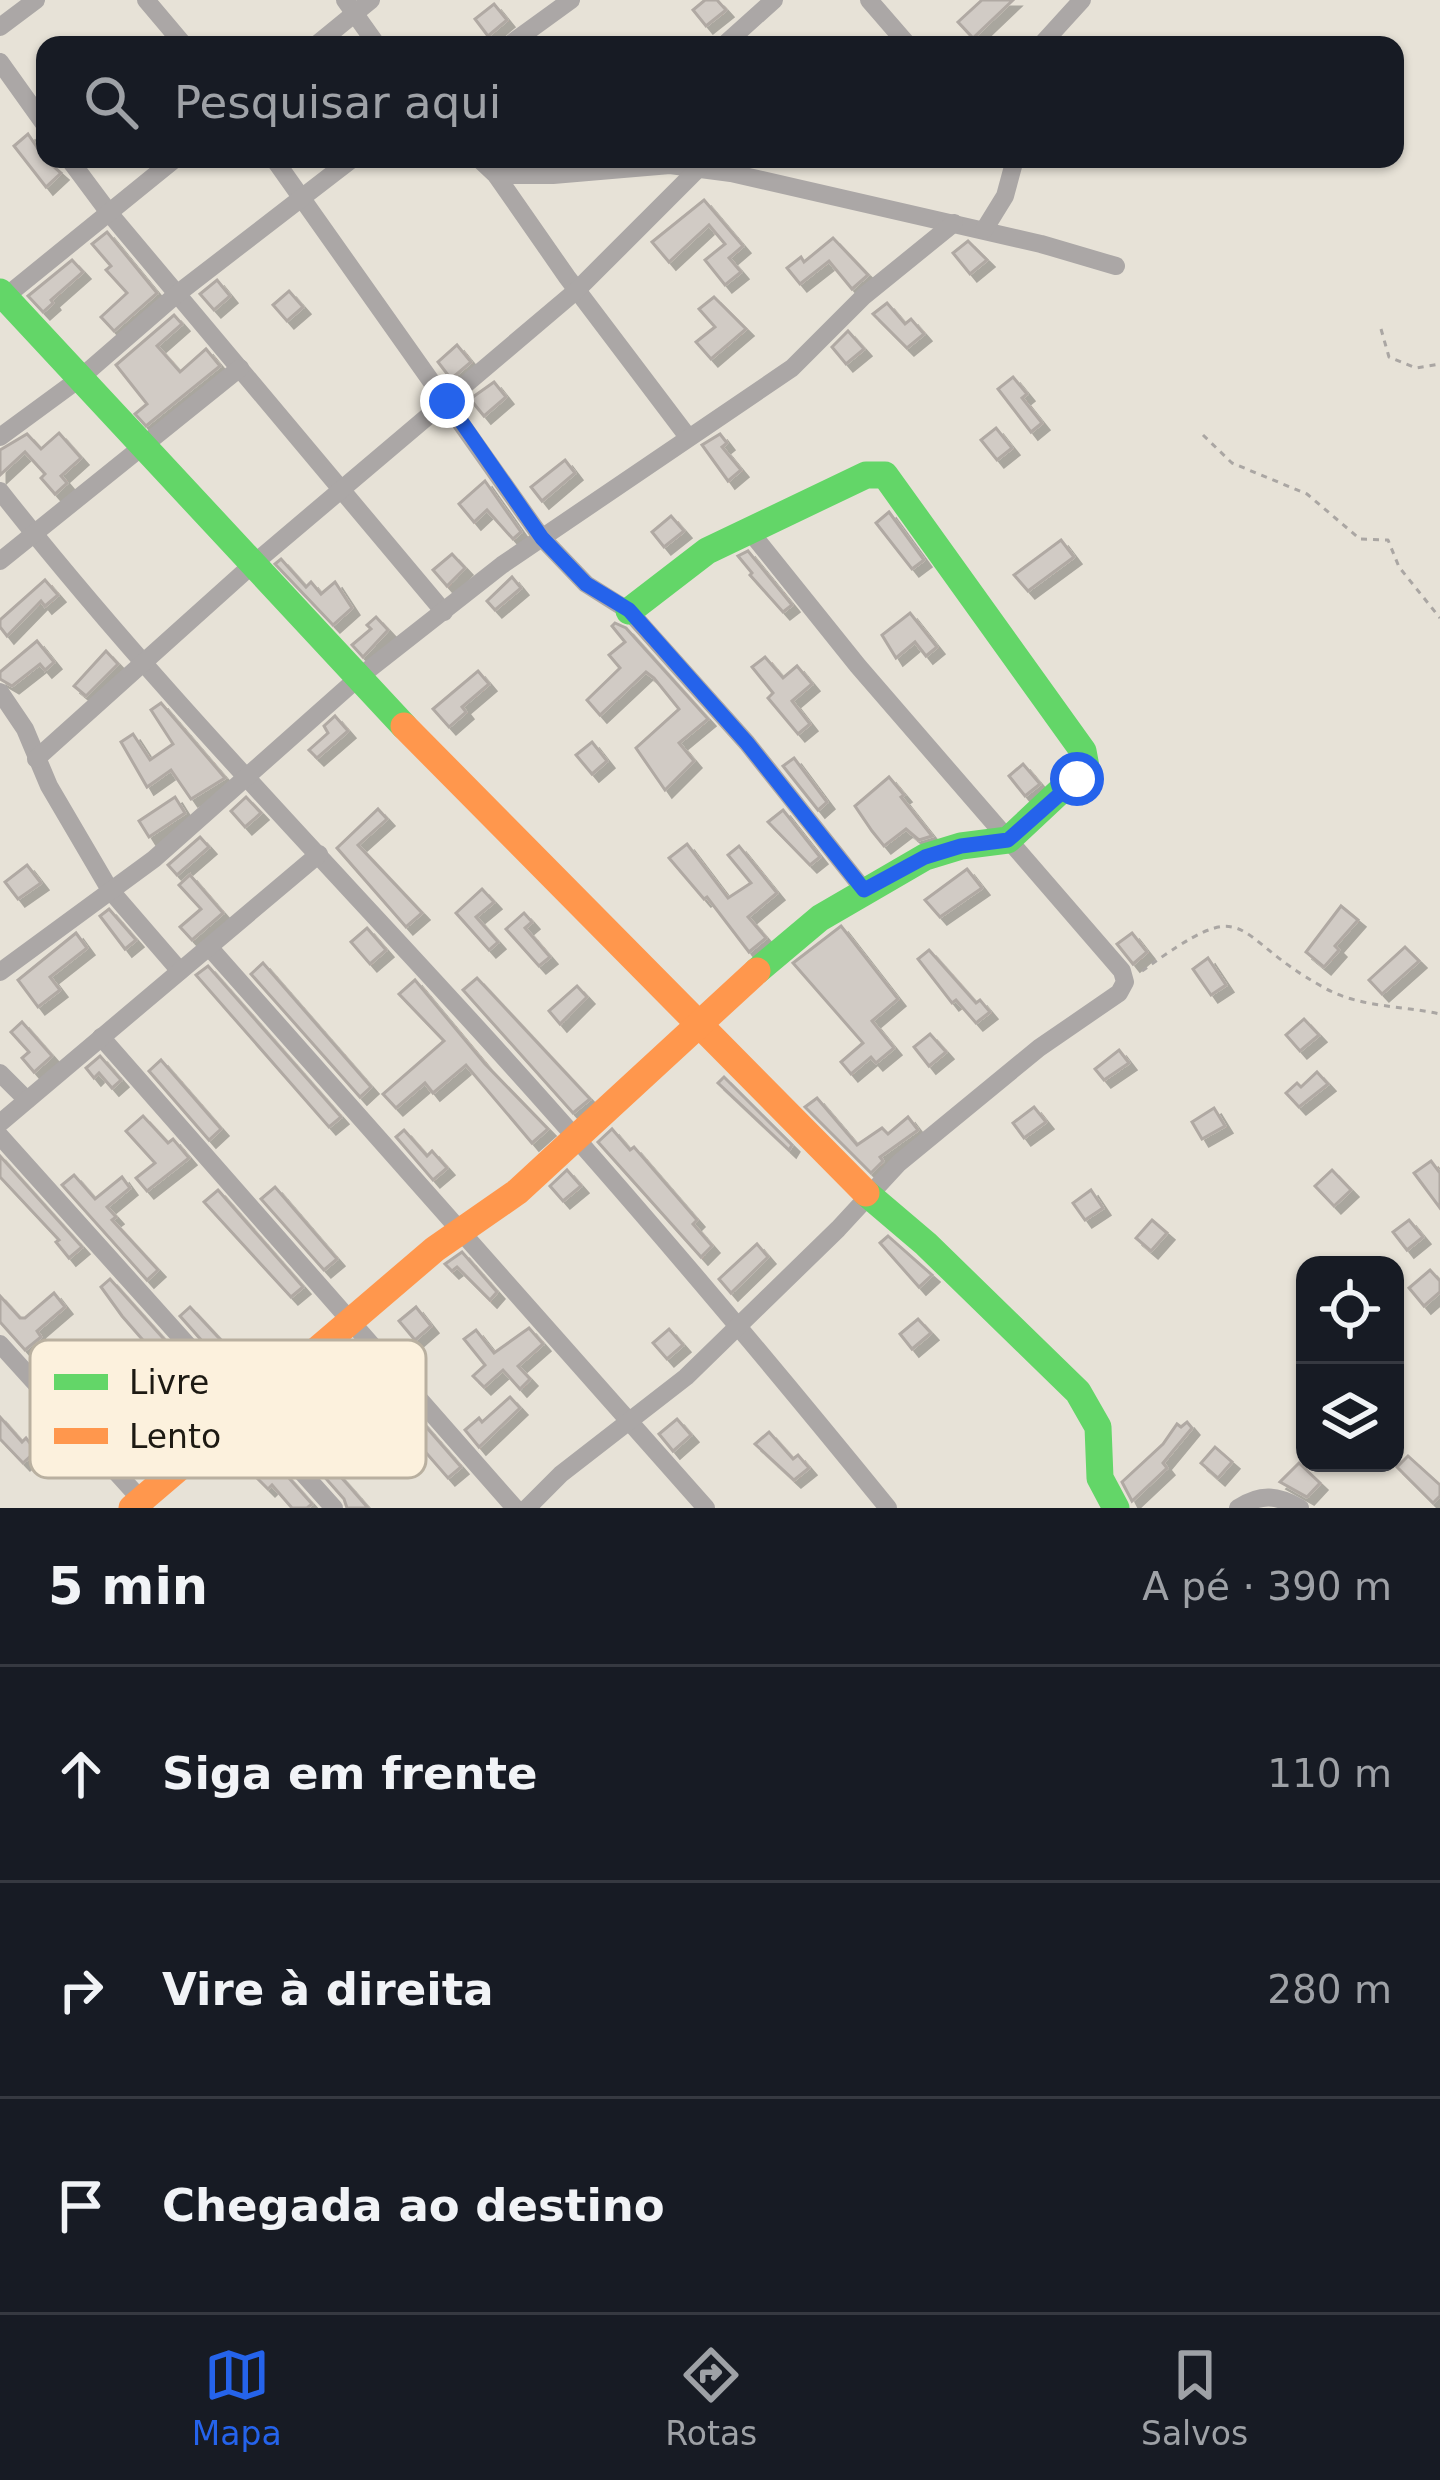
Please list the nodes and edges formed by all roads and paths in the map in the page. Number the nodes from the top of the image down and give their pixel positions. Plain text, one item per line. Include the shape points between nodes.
1 (36, 0) edge
2 (146, 0) edge
3 (371, 0) edge
4 (571, 0) edge
5 (774, 0) edge
6 (869, 0) edge
7 (1082, 0) edge
8 (350, 7) edge
9 (0, 27) edge
10 (176, 36) edge
11 (324, 36) edge
12 (371, 36) edge
13 (521, 36) edge
14 (734, 36) edge
15 (900, 36) edge
16 (1049, 36) edge
17 (0, 62) edge
18 (36, 112) edge
19 (76, 168) edge
20 (164, 168) edge
21 (281, 168) edge
22 (340, 168) edge
23 (489, 168) edge
24 (620, 168) edge
25 (695, 168) edge
26 (1013, 168) edge
27 (699, 169) junction
28 (496, 175) junction
29 (303, 197) junction
30 (110, 214) junction
31 (954, 223) junction
32 (984, 230) junction
33 (1116, 266) dead end
34 (577, 290) junction
35 (177, 294) junction
36 (2, 297) edge
37 (1381, 329) dead end
38 (1440, 364) edge
39 (241, 368) junction
40 (79, 379) junction
41 (447, 401) junction
42 (1202, 435) dead end
43 (0, 437) edge
44 (688, 437) junction
45 (141, 448) junction
46 (343, 489) junction
47 (0, 491) edge
48 (748, 529) junction
49 (35, 536) junction
50 (542, 538) junction
51 (0, 561) edge
52 (251, 566) junction
53 (629, 610) junction
54 (444, 612) junction
55 (1440, 618) edge
56 (144, 663) junction
57 (358, 678) junction
58 (0, 692) edge
59 (36, 759) junction
60 (248, 777) junction
61 (1008, 840) junction
62 (319, 854) junction
63 (110, 890) junction
64 (864, 890) junction
65 (209, 946) junction
66 (179, 971) junction
67 (0, 972) edge
68 (1124, 981) junction
69 (1440, 1014) edge
70 (699, 1027) junction
71 (101, 1037) junction
72 (0, 1072) edge
73 (27, 1100) junction
74 (0, 1123) edge
75 (0, 1136) edge
76 (574, 1137) junction
77 (869, 1196) junction
78 (460, 1228) junction
79 (350, 1321) junction
80 (740, 1324) junction
81 (184, 1340) edge
82 (328, 1340) edge
83 (367, 1340) edge
84 (0, 1344) edge
85 (30, 1378) edge
86 (426, 1407) edge
87 (630, 1422) junction
88 (117, 1478) edge
89 (171, 1478) edge
90 (307, 1478) edge
91 (141, 1506) edge
92 (334, 1508) edge
93 (515, 1508) edge
94 (527, 1508) edge
95 (706, 1508) edge
96 (887, 1508) edge
97 (1116, 1508) edge
98 (1238, 1508) edge
99 (1300, 1508) edge

1 - 9 street
2 - 10 street
3 - 8 street
4 - 13 street
5 - 14 street
6 - 15 street
7 - 16 street
8 - 11 street
8 - 12 street
17 - 18 street
19 - 30 street
20 - 30 street
21 - 29 street
22 - 29 street
23 - 28 street
24 - 28 street
25 - 27 street
26 - 32 street
27 - 31 street
27 - 34 street
28 - 34 street
29 - 35 street
29 - 41 street
30 - 35 street
30 - 36 street
31 - 32 street
31 - 44 street via 792,368
32 - 33 street
34 - 41 street
34 - 44 street
35 - 39 street
35 - 40 street
36 - 40 street
37 - 38 path via 1389,357 1416,368
39 - 45 street
39 - 46 street
40 - 43 street
40 - 45 street
41 - 46 street
41 - 50 street
42 - 55 path via 1232,463 1307,494 1360,538 1388,540
44 - 50 street
45 - 49 street
45 - 52 street
46 - 52 street
46 - 54 street
47 - 49 street
48 - 53 street
48 - 61 street
48 - 61 street via 866,475 885,475 899,490 1083,751 1086,767 1077,779
49 - 51 street
49 - 56 street
50 - 53 street via 586,584
50 - 54 street
52 - 56 street
52 - 57 street
53 - 64 street
54 - 57 street
56 - 59 street
56 - 60 street
57 - 60 street
57 - 70 street
58 - 59 street
59 - 63 street
60 - 62 street
60 - 63 street
61 - 64 street via 925,857
61 - 68 street
62 - 65 street
62 - 76 street
63 - 66 street
63 - 67 street
64 - 70 street via 772,957
65 - 66 street
65 - 78 street
66 - 71 street
68 - 69 path via 1184,940 1238,925 1323,988 1376,1007
68 - 77 street via 1120,993 982,1093
70 - 76 street
70 - 77 street
71 - 73 street
71 - 79 street
72 - 73 street
73 - 74 street
75 - 81 street
76 - 78 street via 517,1192
76 - 80 street
77 - 80 street
77 - 97 street via 1078,1393 1098,1427 1100,1478
78 - 79 street
78 - 87 street
79 - 82 street
79 - 83 street
80 - 87 street
80 - 96 street
84 - 85 street
86 - 93 street
87 - 94 street
87 - 95 street
88 - 91 street
89 - 91 street
90 - 92 street
98 - 99 street via 1265,1496

